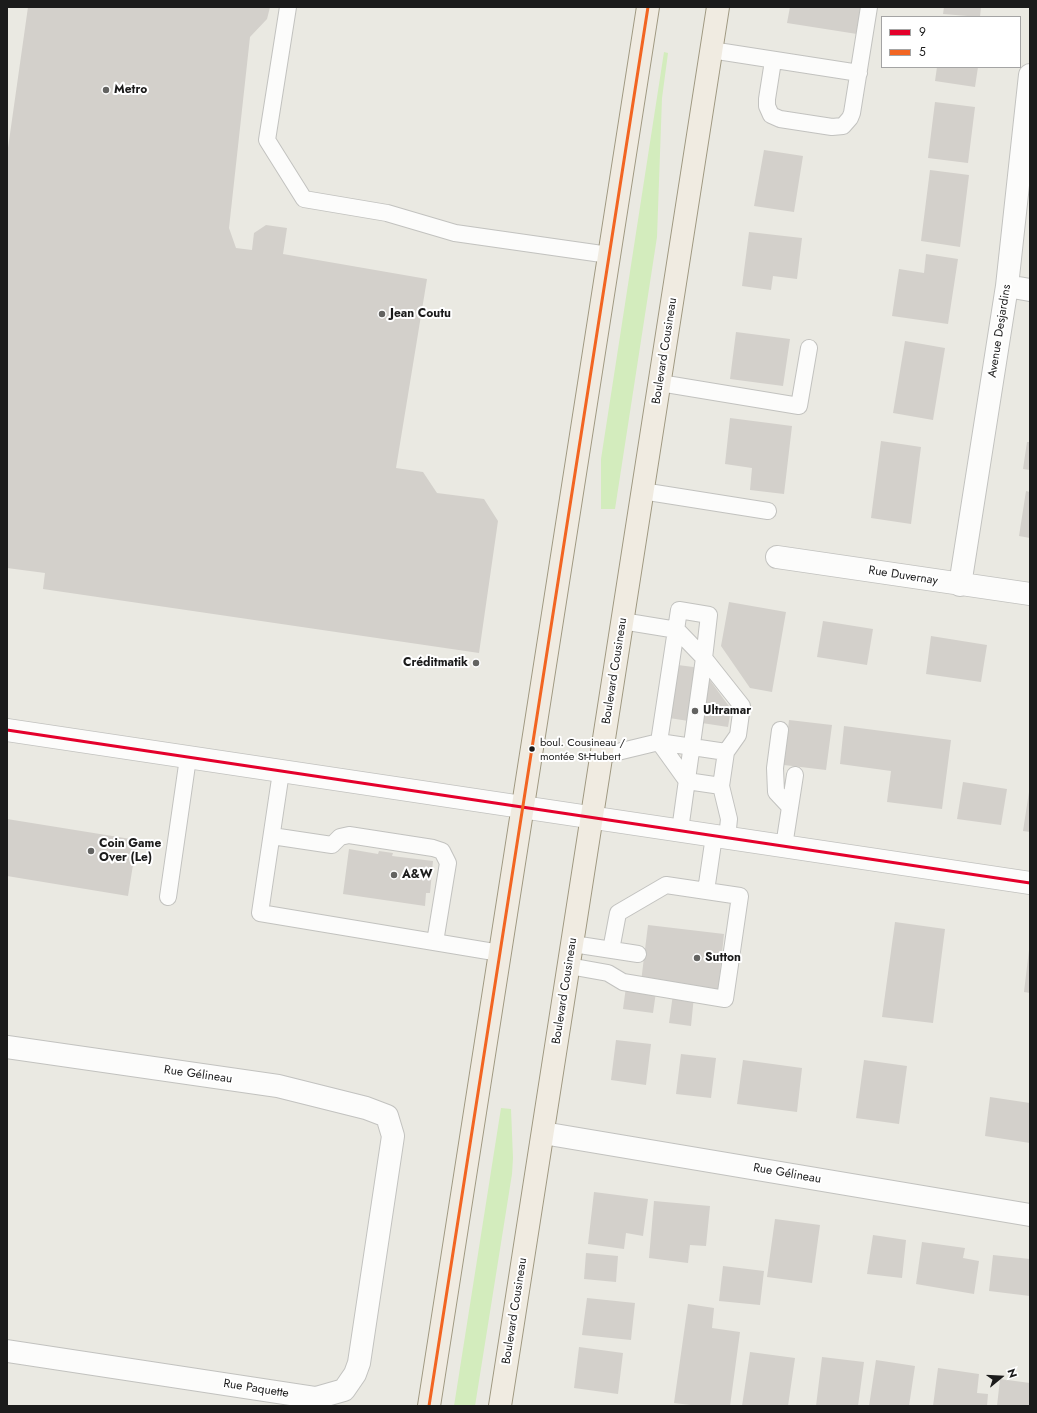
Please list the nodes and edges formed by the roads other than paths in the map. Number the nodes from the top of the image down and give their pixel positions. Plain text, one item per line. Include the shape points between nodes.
1 (288, 7) edge
2 (648, 7) edge
3 (718, 7) edge
4 (869, 7) edge
5 (711, 50) junction
6 (773, 60) junction
7 (859, 73) junction
8 (1030, 75) edge
9 (609, 255) junction
10 (1007, 286) junction
11 (1030, 290) edge
12 (809, 348) dead end
13 (660, 383) junction
14 (642, 491) junction
15 (768, 511) dead end
16 (777, 557) dead end
17 (960, 585) junction
18 (1030, 594) edge
19 (622, 621) junction
20 (677, 630) junction
21 (704, 658) junction
22 (7, 730) edge
23 (780, 730) dead end
24 (659, 742) junction
25 (693, 746) junction
26 (726, 752) junction
27 (602, 756) junction
28 (188, 758) junction
29 (281, 772) junction
30 (795, 775) dead end
31 (687, 781) junction
32 (721, 786) junction
33 (790, 807) junction
34 (523, 808) junction
35 (592, 818) junction
36 (680, 830) junction
37 (272, 836) junction
38 (720, 837) junction
39 (784, 846) junction
40 (1030, 883) edge
41 (706, 891) junction
42 (168, 897) dead end
43 (435, 942) junction
44 (573, 944) junction
45 (611, 950) junction
46 (500, 953) junction
47 (638, 954) dead end
48 (569, 966) junction
49 (7, 1047) edge
50 (387, 1116) joint
51 (543, 1133) junction
52 (1030, 1215) edge
53 (7, 1351) edge
54 (429, 1406) edge
55 (500, 1406) edge

1 - 9 lane via 267,140 304,199 387,213 455,233
2 - 9 main road
3 - 5 main road, Boulevard Cousineau
4 - 7 lane
5 - 6 lane
5 - 13 main road, Boulevard Cousineau
6 - 7 lane
6 - 7 lane via 767,98 771,115 780,119 832,127 843,126 850,118
8 - 10 street, Avenue Desjardins
9 - 34 main road
10 - 11 street
10 - 17 street, Avenue Desjardins
12 - 13 lane via 799,406
13 - 14 main road, Boulevard Cousineau
14 - 15 lane
14 - 19 main road, Boulevard Cousineau
16 - 17 street, Rue Duvernay
17 - 18 street, Rue Duvernay
19 - 20 lane
19 - 27 main road, Boulevard Cousineau
20 - 21 lane
20 - 21 lane via 679,610 709,615
20 - 24 lane
21 - 25 lane
21 - 26 lane via 742,706 738,735
22 - 28 street
23 - 33 lane via 774,768 776,792
24 - 25 lane
24 - 27 lane
24 - 31 lane
25 - 26 lane
25 - 31 lane
26 - 32 lane
27 - 35 main road, Boulevard Cousineau
28 - 29 street
28 - 42 lane
29 - 34 street
29 - 37 lane
30 - 33 lane
31 - 32 lane
31 - 36 lane
32 - 38 lane via 729,819
33 - 39 lane
34 - 35 street
34 - 46 main road
35 - 36 street
35 - 44 main road, Boulevard Cousineau
36 - 38 street
37 - 43 lane via 260,913
37 - 43 lane via 332,844 340,837 349,835 442,851 448,863
38 - 39 street
38 - 41 lane
39 - 40 street
41 - 45 lane via 666,885 618,913
41 - 48 lane via 740,896 725,999 623,982 608,973
43 - 46 lane
44 - 45 lane
44 - 48 main road, Boulevard Cousineau
45 - 47 lane
46 - 54 main road
48 - 51 main road, Boulevard Cousineau
49 - 50 street, Rue Gélineau via 278,1086 366,1108
50 - 53 street, Rue Paquette via 393,1136 361,1347 356,1374 344,1390 316,1398
51 - 52 street, Rue Gélineau
51 - 55 main road, Boulevard Cousineau

